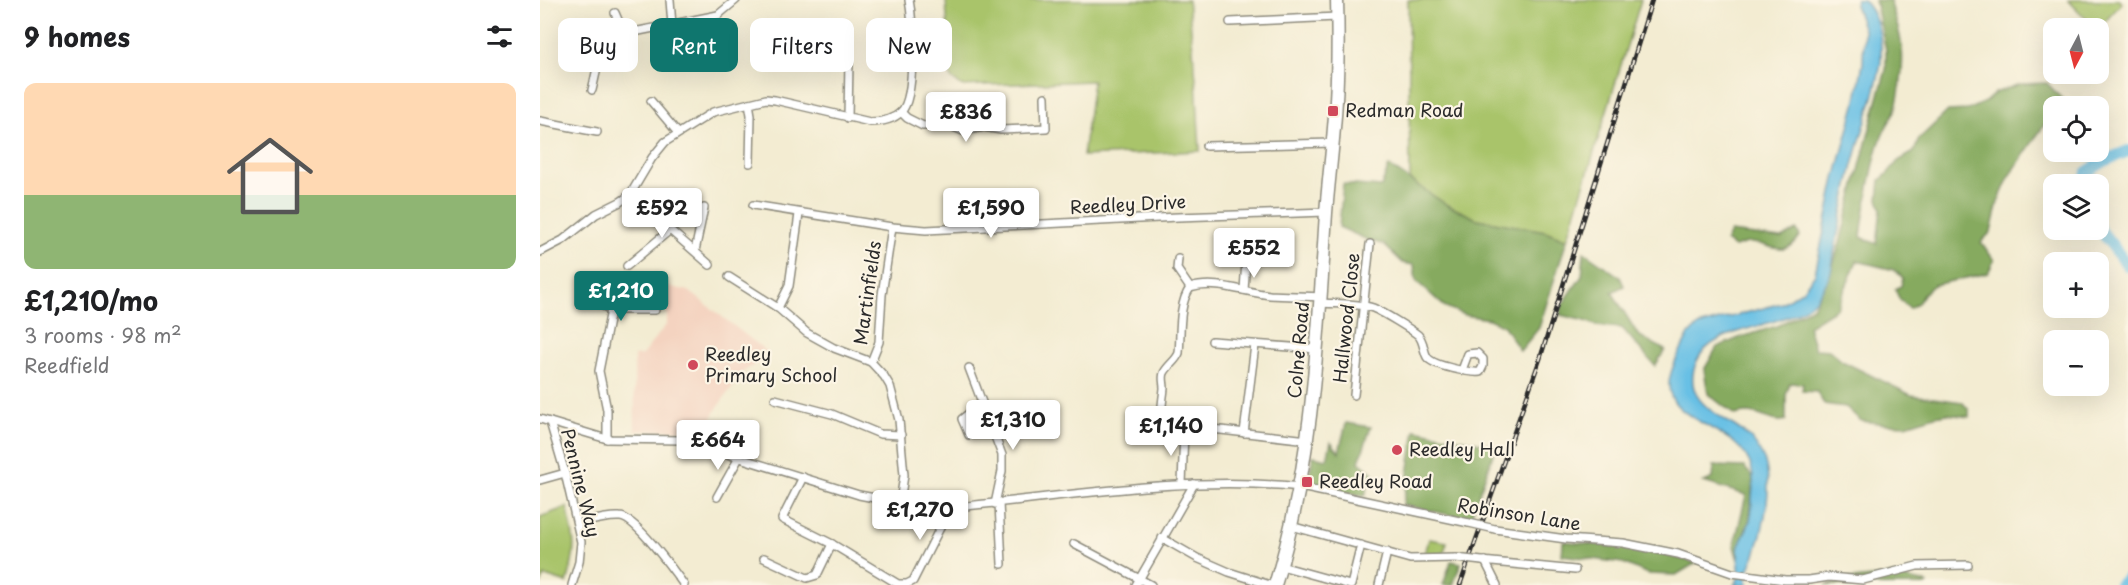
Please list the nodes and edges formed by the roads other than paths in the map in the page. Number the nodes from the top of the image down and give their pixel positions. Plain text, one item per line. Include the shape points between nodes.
1 (670, 0) edge
2 (736, 0) edge
3 (1337, 0) edge
4 (910, 1) edge
5 (615, 13) dead end
6 (1337, 17) junction
7 (617, 18) edge
8 (671, 18) edge
9 (704, 18) edge
10 (1230, 22) dead end
11 (597, 72) edge
12 (849, 72) edge
13 (592, 90) dead end
14 (1046, 97) dead end
15 (651, 101) dead end
16 (982, 102) dead end
17 (749, 103) junction
18 (901, 112) junction
19 (848, 118) junction
20 (540, 122) edge
21 (984, 127) junction
22 (597, 132) dead end
23 (678, 133) junction
24 (1333, 143) junction
25 (1206, 146) dead end
26 (750, 163) dead end
27 (630, 195) junction
28 (753, 205) dead end
29 (704, 208) dead end
30 (1326, 212) junction
31 (799, 214) junction
32 (892, 228) junction
33 (670, 230) junction
34 (1274, 242) dead end
35 (1370, 244) dead end
36 (695, 251) junction
37 (540, 252) edge
38 (1178, 259) dead end
39 (710, 265) dead end
40 (627, 266) dead end
41 (729, 277) dead end
42 (1190, 288) junction
43 (1244, 290) junction
44 (1322, 300) junction
45 (594, 301) dead end
46 (1364, 307) junction
47 (778, 308) junction
48 (612, 310) junction
49 (655, 310) dead end
50 (1212, 341) dead end
51 (1255, 345) junction
52 (1317, 349) junction
53 (872, 362) junction
54 (969, 368) dead end
55 (1462, 370) dead end
56 (1354, 395) dead end
57 (775, 399) dead end
58 (982, 403) junction
59 (540, 419) edge
60 (550, 422) junction
61 (1162, 422) dead end
62 (1212, 429) dead end
63 (1184, 431) dead end
64 (1244, 433) junction
65 (900, 435) junction
66 (994, 435) junction
67 (607, 439) junction
68 (1308, 440) junction
69 (740, 456) junction
70 (565, 473) junction
71 (803, 477) junction
72 (540, 480) edge
73 (1182, 484) junction
74 (1194, 484) junction
75 (1300, 487) junction
76 (717, 497) dead end
77 (900, 503) junction
78 (997, 504) junction
79 (947, 508) junction
80 (578, 524) junction
81 (1291, 526) junction
82 (1162, 538) junction
83 (831, 544) junction
84 (1074, 544) dead end
85 (1361, 545) junction
86 (1387, 552) junction
87 (764, 558) dead end
88 (1484, 561) junction
89 (1002, 564) dead end
90 (1281, 566) junction
91 (1968, 566) dead end
92 (1575, 570) dead end
93 (885, 578) junction
94 (1138, 582) edge
95 (572, 585) edge
96 (684, 585) edge
97 (880, 585) edge
98 (1151, 585) edge
99 (1270, 585) edge
100 (1275, 585) edge
101 (1350, 585) edge
102 (1378, 585) edge
103 (1497, 585) edge

1 - 8 street
2 - 9 street via 718,15
3 - 6 highway, Colne Road
4 - 18 street via 910,92
5 - 7 street
6 - 10 street
6 - 24 highway, Colne Road
11 - 13 street
12 - 19 street
14 - 21 street via 1046,128
15 - 23 street
16 - 21 street
17 - 19 street via 775,100
17 - 23 street via 713,112
17 - 26 street
18 - 19 street via 880,122
18 - 21 street via 923,126 946,124 963,131
20 - 22 street
23 - 27 street via 652,158
24 - 25 street
24 - 30 highway, Colne Road
27 - 33 street
27 - 37 street
28 - 31 street, Reedley Drive
29 - 36 street
30 - 32 street, Reedley Drive via 926,230
30 - 44 highway, Colne Road
31 - 32 street, Reedley Drive
31 - 47 street via 789,286
32 - 53 street, Martinfields via 879,342
33 - 36 street
33 - 40 street
34 - 43 street via 1268,255 1246,261
35 - 46 street, Hallwood Close
36 - 39 street
38 - 42 street via 1177,269
41 - 47 street
42 - 43 street via 1226,286
42 - 61 street via 1183,307 1179,353 1164,374
43 - 44 street
44 - 46 street
44 - 52 highway, Colne Road
45 - 48 street
46 - 55 street via 1373,308 1417,335 1428,358
46 - 56 street, Hallwood Close
47 - 53 street via 807,333
48 - 49 street
48 - 67 street via 599,371 607,410
50 - 51 street
51 - 52 street
51 - 64 street
52 - 68 highway, Colne Road
53 - 65 street via 890,386
54 - 58 street
57 - 65 street via 832,414 880,434
58 - 66 street
58 - 66 street via 962,419 969,435
59 - 60 street
60 - 67 street
60 - 70 street, Pennine Way
62 - 64 street
63 - 73 street
64 - 68 street
65 - 77 street via 904,475
66 - 78 street via 1002,455
67 - 69 street via 682,440
68 - 75 highway, Colne Road
69 - 71 street
69 - 76 street
70 - 72 street
70 - 80 street, Pennine Way
71 - 77 street
71 - 83 street via 782,519
73 - 74 street
73 - 78 street
74 - 75 street
74 - 82 street
75 - 81 highway, Colne Road
75 - 91 street, Robinson Lane, bridge via 1495,529 1623,543 1678,554 1749,576 1863,580 1917,566
77 - 79 street
78 - 79 street
78 - 89 street
79 - 93 street via 913,581 898,584
80 - 95 street, Pennine Way via 581,542
80 - 96 street via 619,516 630,520
81 - 85 street
81 - 90 highway, Colne Road
82 - 94 street
82 - 99 street via 1229,572
83 - 87 street via 813,577 807,578
83 - 93 street
84 - 94 street
85 - 86 street
85 - 101 street
86 - 88 street, bridge via 1417,560
86 - 102 street
88 - 92 street
88 - 103 street
90 - 100 highway, Colne Road
90 - 101 street
93 - 97 street
94 - 98 street

